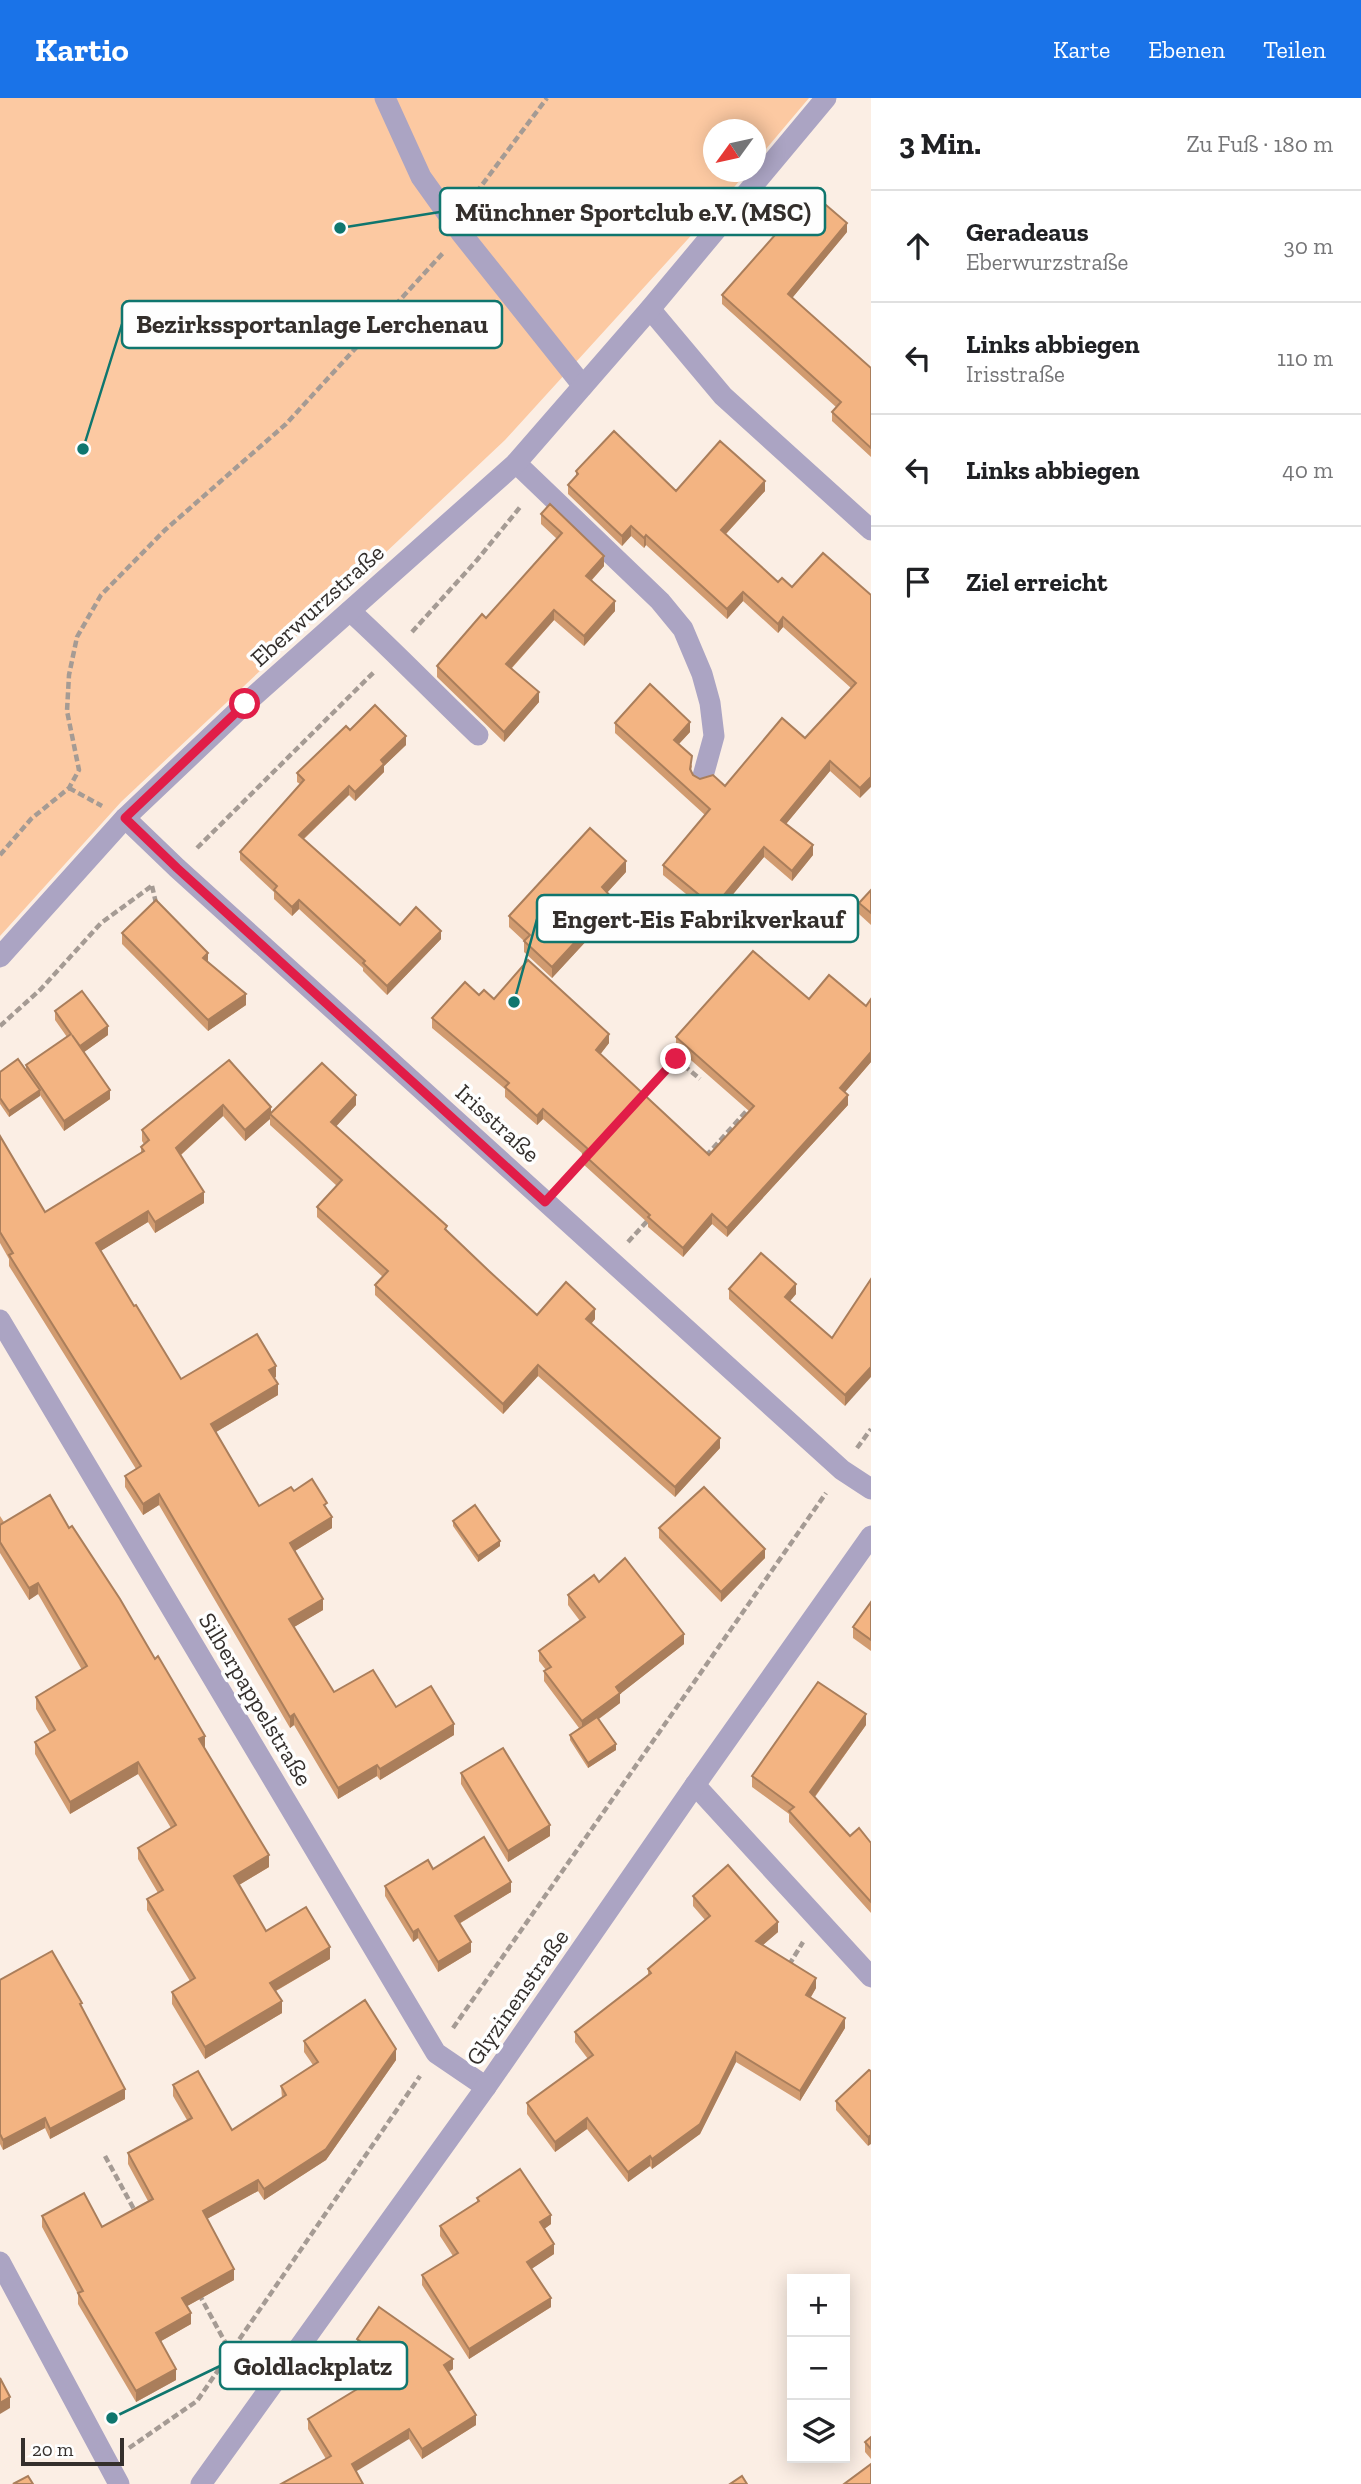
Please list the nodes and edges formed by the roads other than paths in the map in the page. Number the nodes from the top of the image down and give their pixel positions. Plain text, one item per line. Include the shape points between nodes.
1 (385, 98) edge
2 (826, 98) edge
3 (650, 309) junction
4 (583, 386) junction
5 (516, 463) junction
6 (871, 530) edge
7 (350, 611) junction
8 (478, 735) dead end
9 (703, 776) edge
10 (125, 818) junction
11 (0, 957) edge
12 (0, 1320) edge
13 (871, 1489) edge
14 (871, 1536) edge
15 (695, 1785) junction
16 (871, 1978) edge
17 (486, 2087) junction
18 (0, 2262) edge
19 (119, 2484) edge
20 (201, 2484) edge

1 - 4 street via 421,177
2 - 3 street, Eberwurzstraße
3 - 4 street, Eberwurzstraße
3 - 6 street via 723,396
4 - 5 street, Eberwurzstraße
5 - 7 street, Eberwurzstraße
5 - 9 street via 684,629 710,703 713,736
7 - 8 street
7 - 10 street, Eberwurzstraße
10 - 11 street, Eberwurzstraße
10 - 13 street, Irisstraße via 842,1470
12 - 17 street, Silberpappelstraße via 436,2053
14 - 15 street, Glyzinenstraße
15 - 16 street
15 - 17 street, Glyzinenstraße
17 - 20 street, Glyzinenstraße
18 - 19 street

